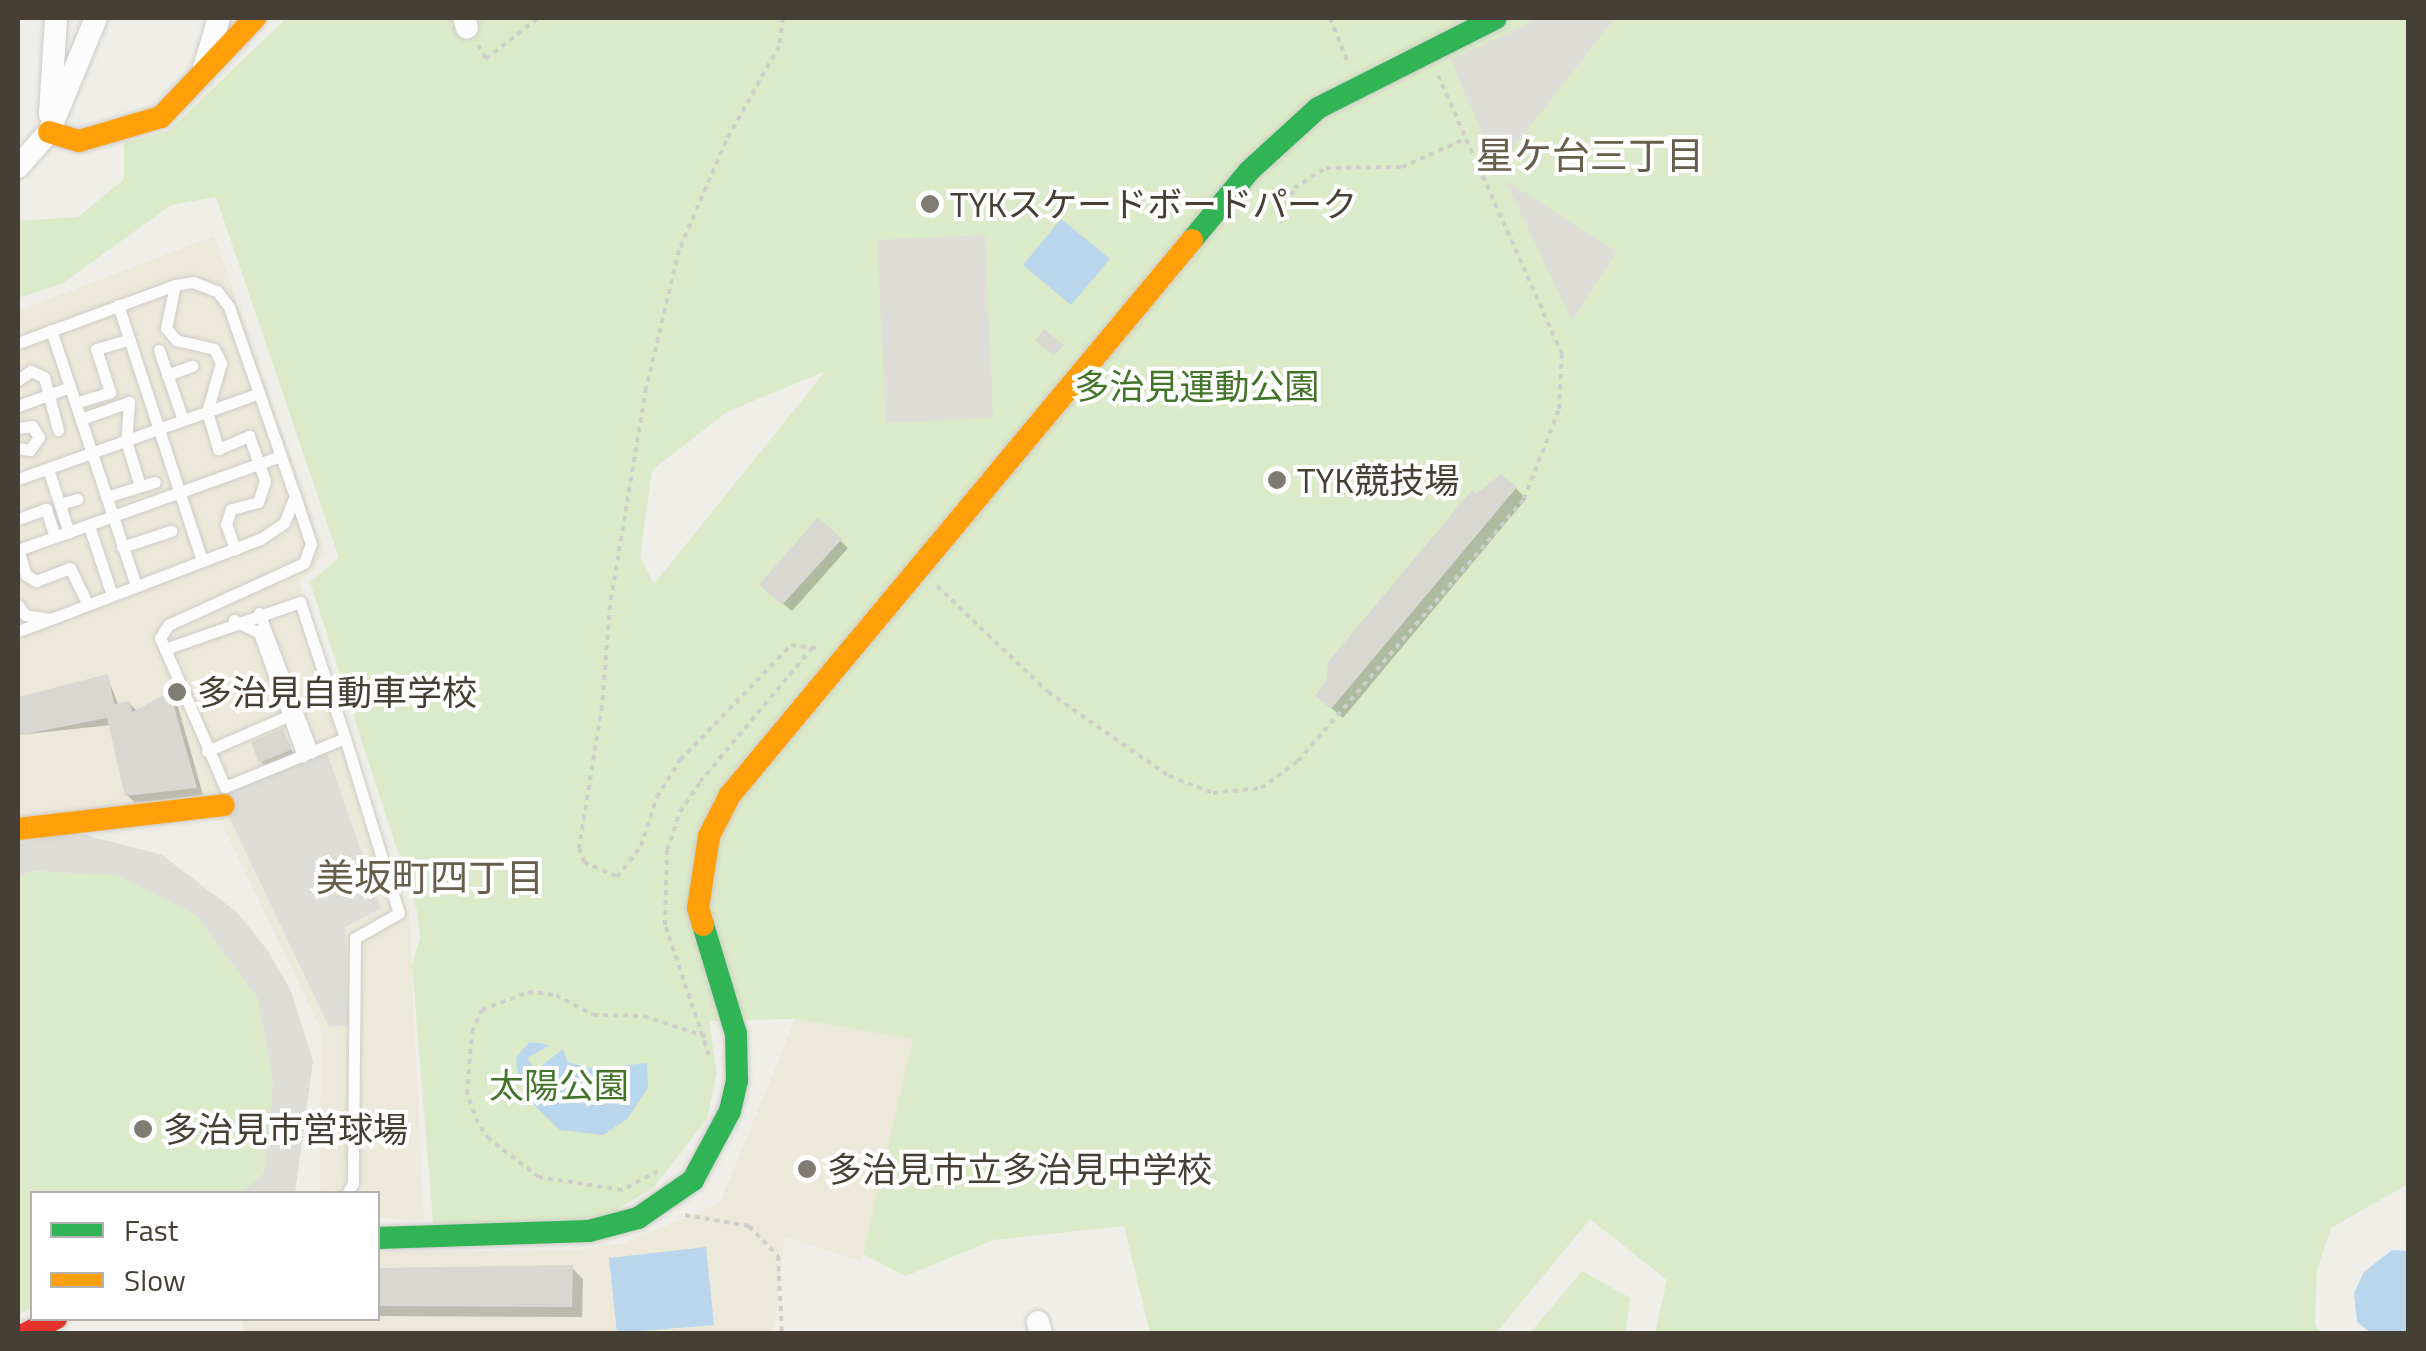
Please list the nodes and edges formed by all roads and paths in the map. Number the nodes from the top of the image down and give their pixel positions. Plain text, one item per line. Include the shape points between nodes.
1 (56, 18) edge
2 (96, 18) edge
3 (219, 18) edge
4 (255, 18) edge
5 (538, 18) edge
6 (783, 18) edge
7 (1330, 18) edge
8 (1496, 18) edge
9 (466, 23) edge
10 (1428, 51) junction
11 (202, 76) junction
12 (1358, 85) junction
13 (49, 132) junction
14 (1464, 139) junction
15 (18, 167) edge
16 (1280, 223) dead end
17 (174, 285) junction
18 (118, 305) junction
19 (52, 330) junction
20 (130, 339) junction
21 (18, 342) edge
22 (158, 350) dead end
23 (192, 366) dead end
24 (168, 375) junction
25 (18, 380) edge
26 (70, 387) junction
27 (259, 393) junction
28 (48, 395) junction
29 (75, 403) junction
30 (207, 412) junction
31 (19, 418) edge
32 (80, 419) junction
33 (183, 420) junction
34 (52, 425) dead end
35 (162, 428) junction
36 (126, 441) junction
37 (18, 448) edge
38 (92, 454) junction
39 (281, 456) junction
40 (260, 464) junction
41 (48, 469) junction
42 (18, 479) edge
43 (155, 482) dead end
44 (140, 486) junction
45 (184, 492) junction
46 (295, 496) junction
47 (106, 497) junction
48 (77, 500) dead end
49 (60, 504) junction
50 (113, 518) junction
51 (18, 519) edge
52 (89, 526) junction
53 (171, 531) dead end
54 (69, 532) junction
55 (156, 536) junction
56 (55, 537) junction
57 (122, 547) junction
58 (235, 548) junction
59 (18, 550) edge
60 (162, 552) dead end
61 (99, 557) junction
62 (202, 561) junction
63 (84, 562) dead end
64 (919, 569) junction
65 (136, 586) junction
66 (112, 596) junction
67 (88, 604) junction
68 (18, 606) edge
69 (259, 612) junction
70 (50, 619) junction
71 (234, 620) junction
72 (18, 631) edge
73 (813, 647) junction
74 (166, 649) junction
75 (844, 655) junction
76 (288, 716) junction
77 (345, 738) junction
78 (207, 751) junction
79 (308, 754) junction
80 (224, 806) dead end
81 (18, 829) edge
82 (707, 1037) junction
83 (710, 1064) dead end
84 (668, 1166) dead end
85 (349, 1191) edge
86 (666, 1202) junction
87 (380, 1238) edge
88 (50, 1321) edge
89 (25, 1334) edge
90 (782, 1334) edge

1 - 13 street
2 - 13 street
3 - 11 street
4 - 11 street
5 - 9 path via 486,59
6 - 73 path via 779,46 726,141 680,250 646,388 610,605 579,848 584,862 617,877 641,846 657,798 680,760 791,645
7 - 12 path
8 - 10 street
10 - 12 street
10 - 14 path
11 - 13 street via 161,117 134,130 79,141
12 - 64 street via 1318,108 1249,171
13 - 15 street
14 - 16 path via 1402,167 1326,168 1294,188
14 - 64 path via 1562,354 1559,410 1524,498 1298,762 1261,788 1213,793 1168,776 1048,692
17 - 18 lane
17 - 27 lane via 194,282 216,291
17 - 30 lane via 166,328 176,340 214,349 222,363
18 - 19 lane
18 - 20 lane
19 - 21 lane
19 - 26 lane
20 - 29 lane via 96,349 110,392
20 - 35 lane
22 - 24 lane
23 - 24 lane
24 - 33 lane
25 - 28 lane via 38,372
26 - 28 lane
26 - 29 lane
27 - 30 lane
27 - 39 lane
28 - 31 lane
28 - 34 lane
29 - 32 lane
30 - 33 lane
30 - 40 lane via 218,449 249,436
31 - 37 lane via 36,429 38,442 30,450
32 - 36 lane via 128,402
32 - 38 lane
33 - 35 lane
35 - 36 lane
35 - 45 lane
36 - 38 lane
36 - 44 lane
38 - 41 lane
38 - 47 lane
39 - 40 lane
39 - 46 lane
40 - 45 lane
40 - 58 lane via 265,492 258,502 231,509 226,524
41 - 42 lane
41 - 49 lane
43 - 44 lane
44 - 47 lane
45 - 50 lane
45 - 62 lane
46 - 58 lane via 284,523
46 - 74 lane via 311,544 304,563 168,625 160,638
47 - 50 lane
48 - 49 lane
49 - 54 lane
50 - 52 lane
50 - 57 lane
51 - 56 lane via 46,509
52 - 54 lane
52 - 61 lane
53 - 55 lane
54 - 56 lane
55 - 57 lane
55 - 60 lane
56 - 59 lane
57 - 65 lane
58 - 62 lane
59 - 67 lane via 26,576 36,581 70,568
61 - 63 lane
61 - 66 lane
62 - 65 lane
64 - 75 street
65 - 66 lane
66 - 67 lane
67 - 70 lane
68 - 70 lane via 25,615
69 - 71 lane
69 - 77 lane via 300,602
69 - 79 lane
70 - 72 lane
71 - 74 lane
71 - 76 lane via 259,633
73 - 75 path
73 - 82 path via 700,782 667,850 665,925
74 - 78 lane
75 - 86 street via 730,795 709,836 698,908 732,1020 738,1081 714,1146 693,1180
76 - 78 lane
76 - 79 lane
77 - 79 lane
77 - 85 lane via 399,912 355,938
78 - 79 lane via 225,787
80 - 81 street
82 - 83 path
82 - 84 path via 644,1016 593,1015 556,994 528,992 482,1010 472,1032 466,1094 478,1123 489,1140 539,1177 622,1190
86 - 87 street via 590,1232
86 - 90 path via 692,1219 749,1226 778,1256
88 - 89 street

